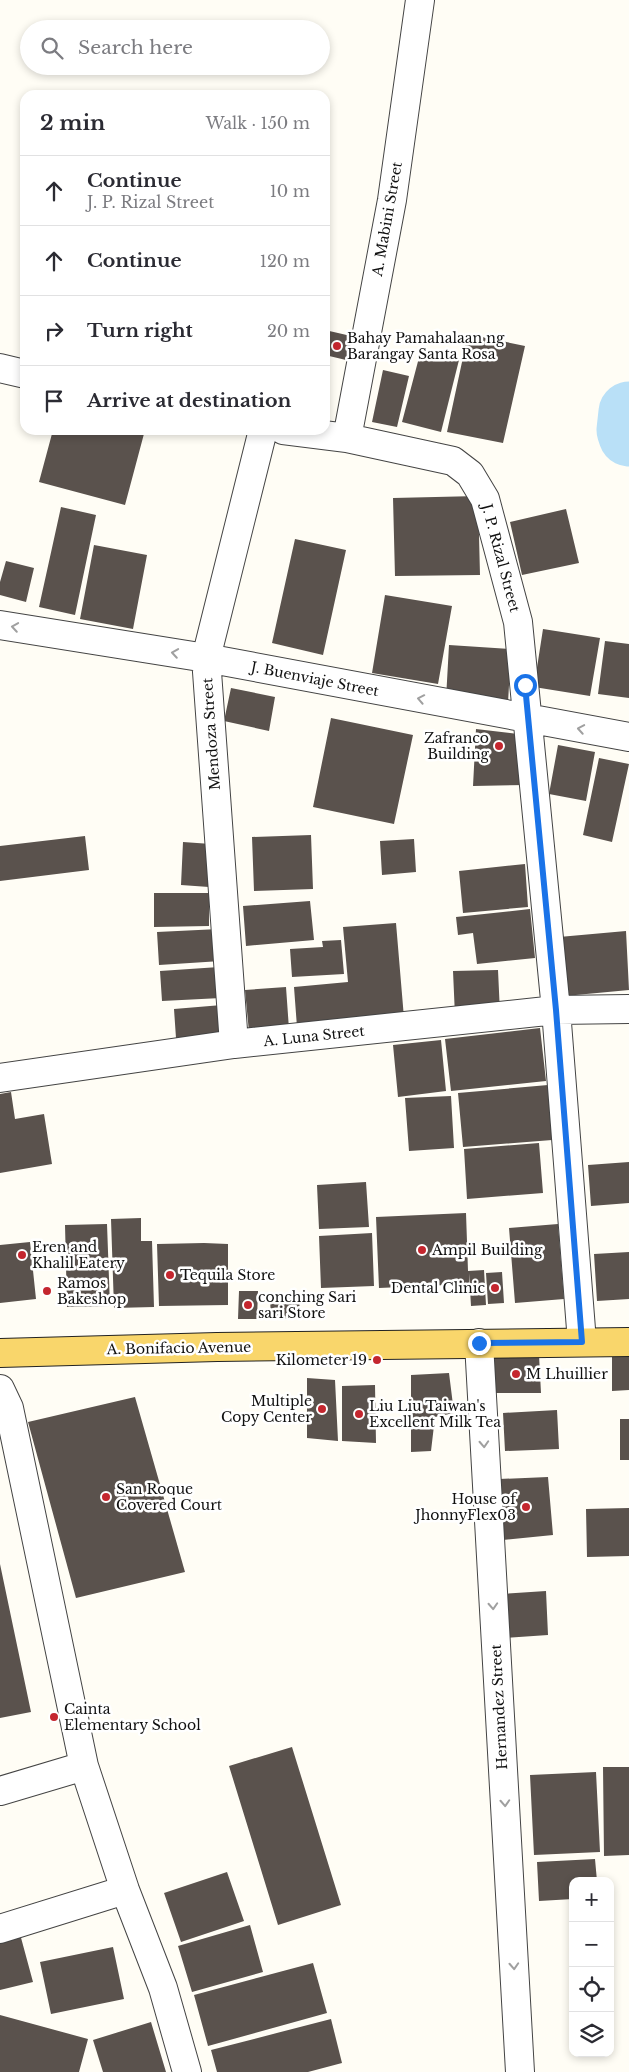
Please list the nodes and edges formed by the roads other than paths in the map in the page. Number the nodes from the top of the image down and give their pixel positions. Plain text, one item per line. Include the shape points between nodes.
1 (420, 0) edge
2 (0, 368) edge
3 (20, 373) edge
4 (261, 435) edge
5 (323, 435) edge
6 (347, 438) junction
7 (0, 624) edge
8 (206, 658) junction
9 (528, 720) junction
10 (629, 737) edge
11 (629, 1009) edge
12 (556, 1010) junction
13 (234, 1044) junction
14 (0, 1078) edge
15 (582, 1342) junction
16 (629, 1342) edge
17 (479, 1343) junction
18 (0, 1353) edge
19 (0, 1389) edge
20 (11, 1471) edge
21 (84, 1766) junction
22 (0, 1791) edge
23 (125, 1890) junction
24 (0, 1929) edge
25 (187, 2072) edge
26 (520, 2072) edge

1 - 6 street, A. Mabini Street via 392,200
2 - 3 street
4 - 8 street, Mendoza Street
5 - 6 street, J. P. Rizal Street
6 - 9 street, J. P. Rizal Street via 453,461 470,474 485,499 518,622
8 -> 7 street, J. Buenviaje Street
9 -> 8 street, J. Buenviaje Street
8 - 13 street, Mendoza Street
10 -> 9 street, J. Buenviaje Street
9 - 12 street, J. P. Rizal Street
11 - 12 street, A. Luna Street
12 - 13 street, A. Luna Street
12 - 15 street, J. P. Rizal Street
13 - 14 street, A. Luna Street
15 - 16 main road, A. Bonifacio Avenue
15 - 17 main road, A. Bonifacio Avenue
17 - 18 main road, A. Bonifacio Avenue
17 -> 26 street, Hernandez Street
19 - 20 street via 9,1408
20 - 21 street
21 - 22 street
21 - 23 street
23 - 24 street
23 - 25 street via 163,1988

